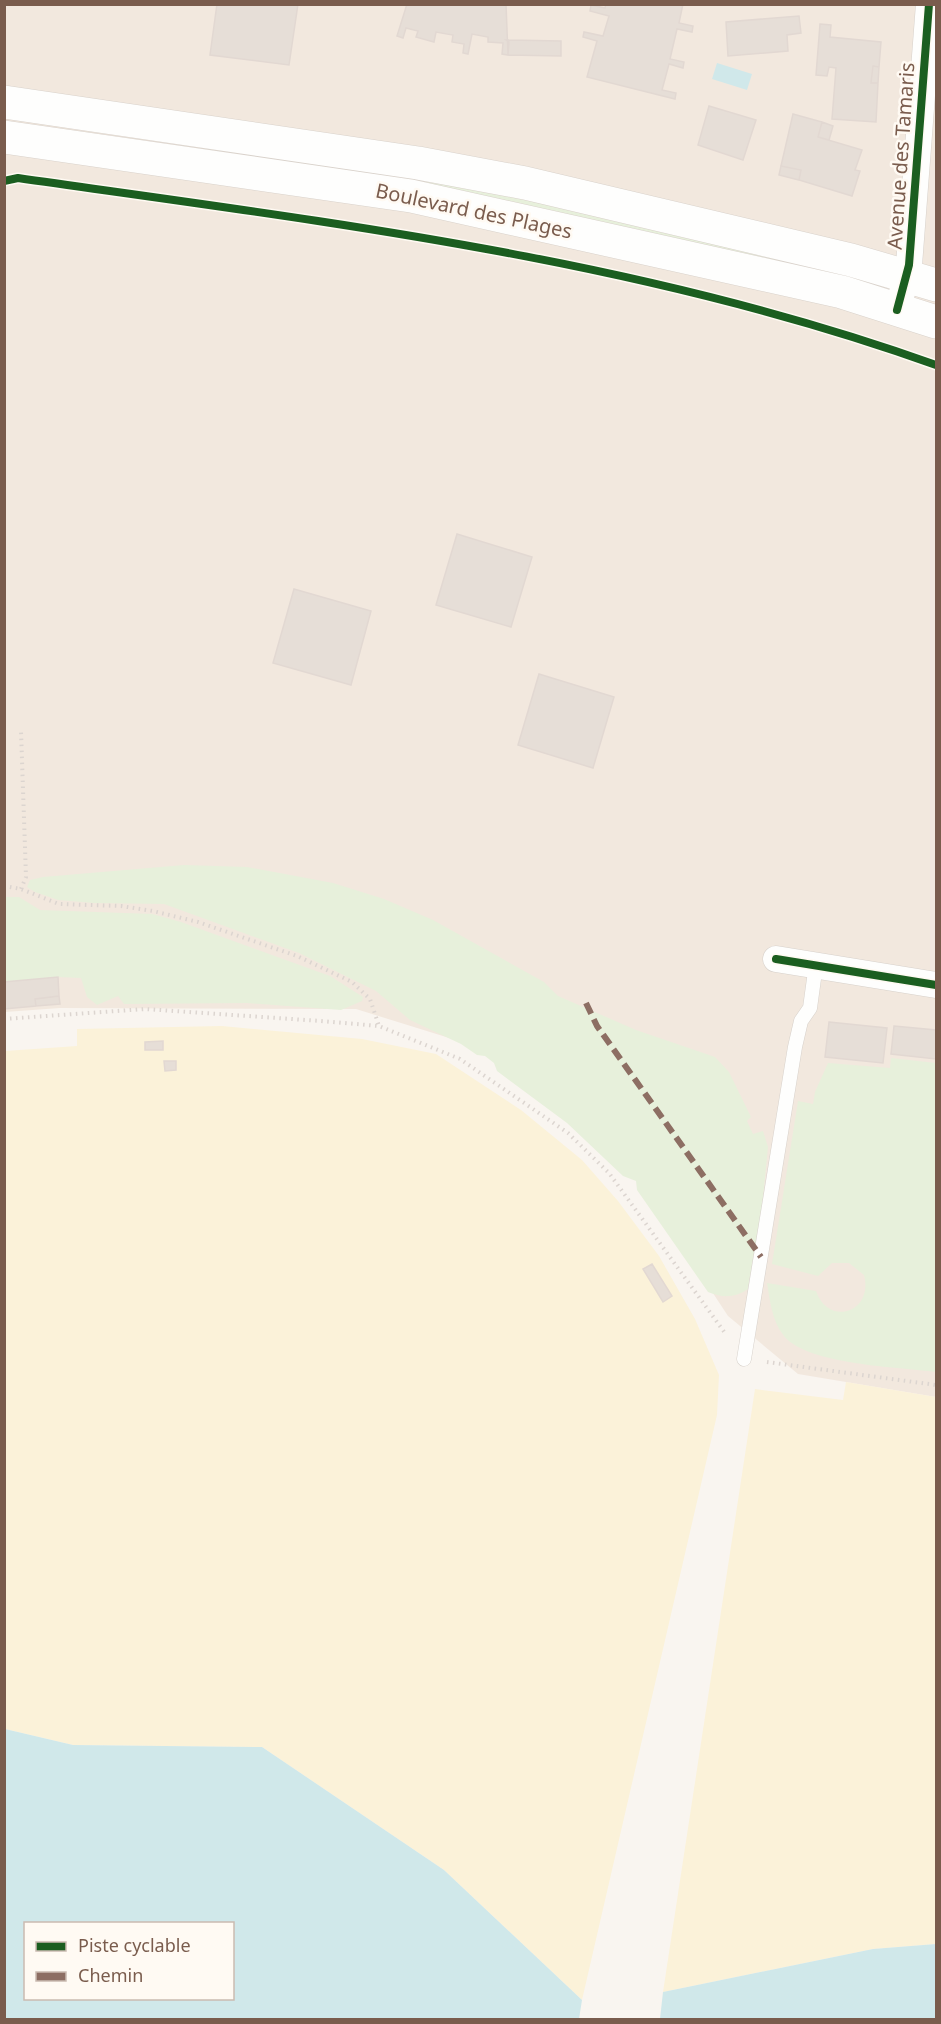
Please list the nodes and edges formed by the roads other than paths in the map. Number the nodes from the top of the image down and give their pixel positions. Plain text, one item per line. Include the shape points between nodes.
1 (929, 4) edge
2 (4, 102) edge
3 (4, 137) edge
4 (921, 280) edge
5 (897, 310) junction
6 (936, 322) edge
7 (776, 959) dead end
8 (816, 964) junction
9 (936, 986) edge
10 (744, 1359) road end

1 - 4 street, Avenue des Tamaris
2 - 4 main road, Boulevard des Plages via 418,163 525,183
3 - 5 main road, Boulevard des Plages via 411,195 842,292
4 - 5 street, Avenue des Tamaris
5 - 6 main road, Boulevard des Plages
7 - 8 street
8 - 9 street
8 - 10 lane via 810,1008 801,1021 795,1047

